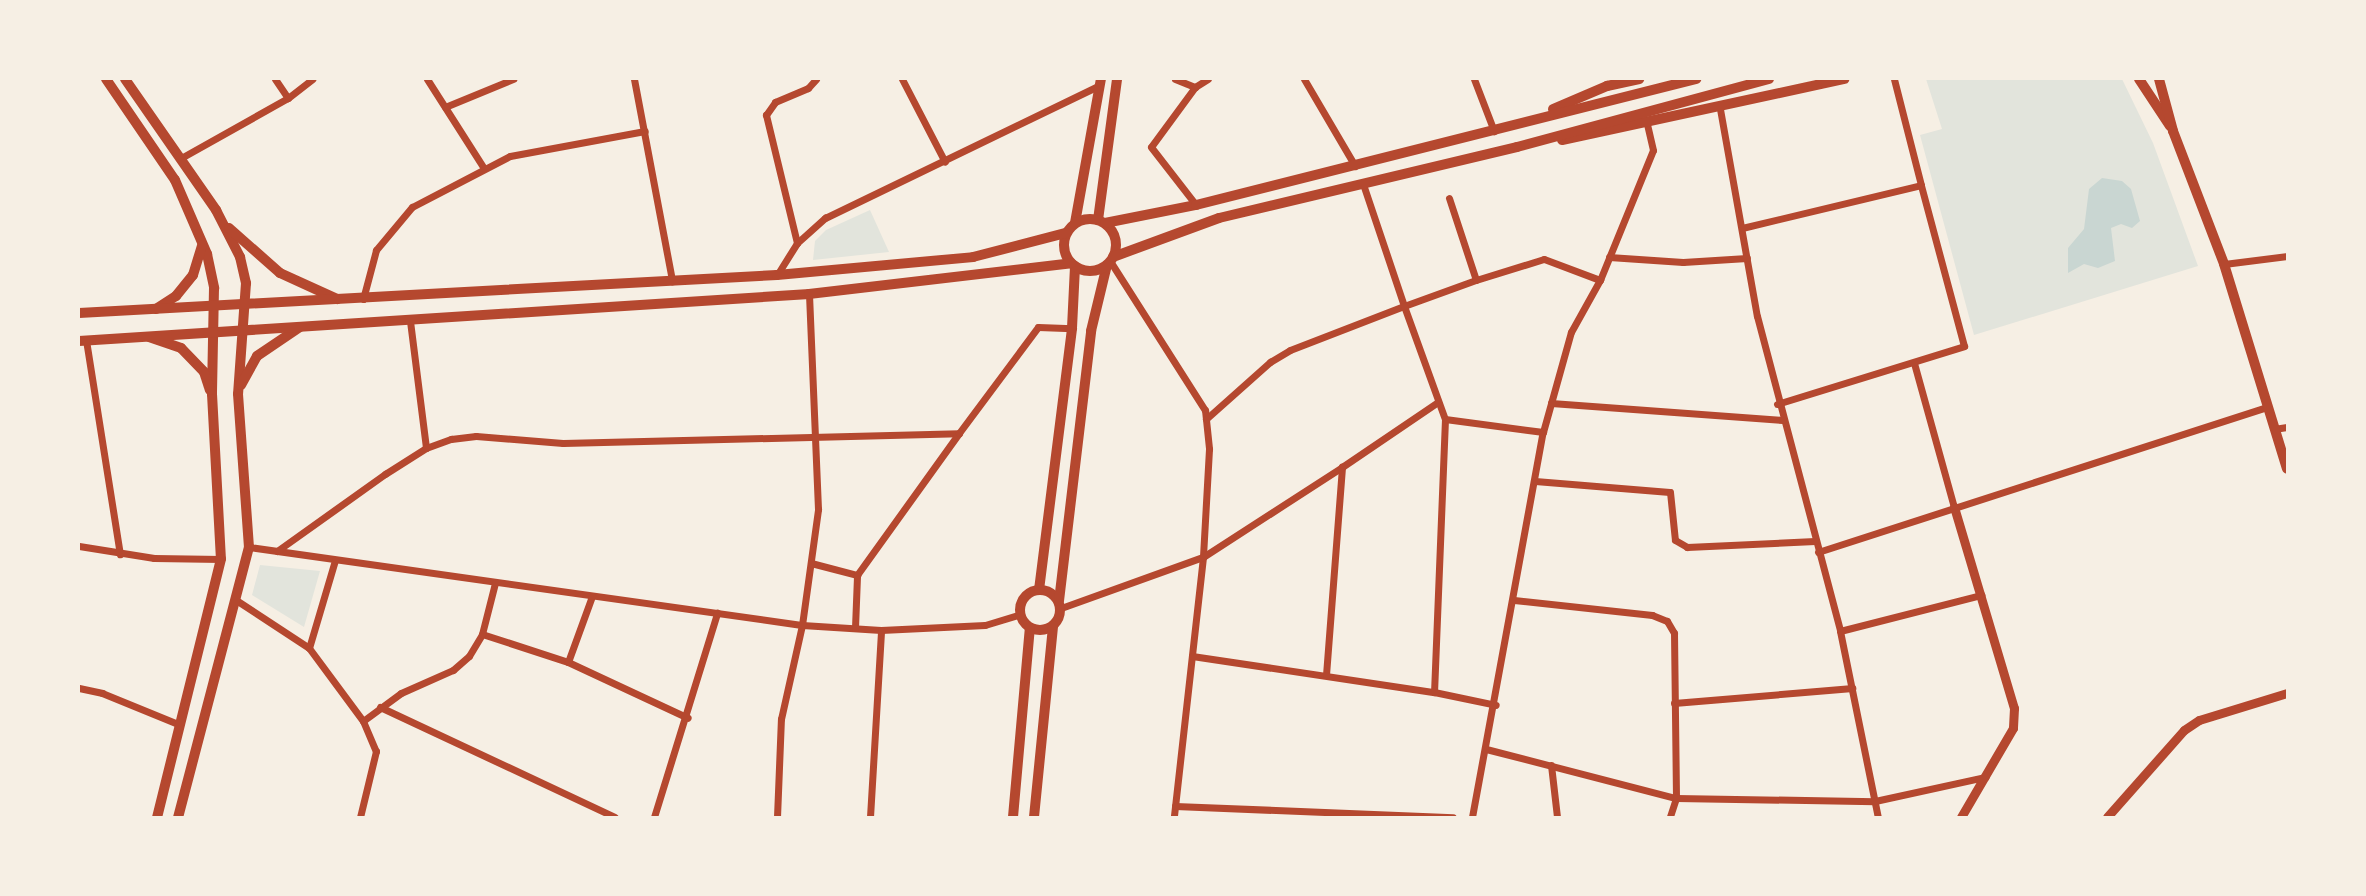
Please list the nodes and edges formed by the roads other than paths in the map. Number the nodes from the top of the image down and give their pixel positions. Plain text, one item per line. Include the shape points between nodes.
1 (106, 79) edge
2 (125, 79) edge
3 (275, 79) edge
4 (312, 79) edge
5 (427, 79) edge
6 (513, 79) edge
7 (634, 79) edge
8 (816, 79) edge
9 (902, 79) edge
10 (1175, 79) edge
11 (1208, 79) edge
12 (1304, 79) edge
13 (1474, 79) edge
14 (1639, 79) edge
15 (1696, 79) edge
16 (1769, 79) edge
17 (1845, 79) edge
18 (1894, 79) edge
19 (2139, 79) edge
20 (2159, 79) edge
21 (1101, 82) edge
22 (1116, 83) edge
23 (1195, 87) junction
24 (288, 98) junction
25 (444, 107) junction
26 (1720, 109) junction
27 (1647, 125) junction
28 (1514, 126) junction
29 (645, 131) junction
30 (1494, 131) junction
31 (2172, 131) junction
32 (1517, 147) junction
33 (181, 158) junction
34 (945, 162) junction
35 (1355, 166) junction
36 (482, 167) junction
37 (1363, 184) junction
38 (1921, 185) junction
39 (1449, 198) dead end
40 (1196, 205) junction
41 (1102, 221) junction
42 (1075, 222) junction
43 (223, 223) junction
44 (1742, 228) junction
45 (1066, 233) junction
46 (202, 242) junction
47 (797, 243) junction
48 (2287, 256) edge
49 (1609, 257) junction
50 (1747, 258) junction
51 (1110, 261) junction
52 (2224, 264) junction
53 (1073, 265) junction
54 (777, 275) junction
55 (1476, 280) junction
56 (1600, 280) junction
57 (672, 281) junction
58 (809, 294) junction
59 (363, 299) junction
60 (339, 300) junction
61 (214, 305) junction
62 (246, 305) junction
63 (1404, 306) junction
64 (156, 309) junction
65 (79, 313) edge
66 (410, 321) junction
67 (300, 327) junction
68 (1072, 328) junction
69 (244, 330) junction
70 (215, 331) junction
71 (147, 336) junction
72 (82, 340) edge
73 (1913, 363) junction
74 (212, 394) junction
75 (238, 394) junction
76 (1438, 402) junction
77 (1551, 403) junction
78 (1777, 404) junction
79 (2268, 407) junction
80 (1206, 419) junction
81 (1445, 419) junction
82 (1782, 419) junction
83 (2287, 427) edge
84 (2274, 429) junction
85 (1543, 432) junction
86 (959, 433) junction
87 (817, 440) junction
88 (426, 448) junction
89 (1342, 467) junction
90 (2287, 469) edge
91 (1535, 481) junction
92 (1954, 507) junction
93 (1815, 541) junction
94 (79, 546) edge
95 (249, 547) junction
96 (277, 551) junction
97 (1818, 552) junction
98 (120, 554) junction
99 (1203, 557) junction
100 (221, 559) junction
101 (335, 560) junction
102 (811, 563) junction
103 (856, 575) junction
104 (495, 583) junction
105 (1039, 590) junction
106 (1981, 595) junction
107 (592, 596) junction
108 (236, 600) junction
109 (1514, 600) junction
110 (1060, 604) junction
111 (717, 613) junction
112 (1020, 614) junction
113 (802, 625) junction
114 (1053, 626) junction
115 (855, 628) junction
116 (1030, 628) junction
117 (881, 630) junction
118 (1840, 631) junction
119 (482, 634) junction
120 (309, 648) junction
121 (1192, 656) junction
122 (568, 662) junction
123 (1326, 675) junction
124 (79, 688) edge
125 (1852, 688) junction
126 (1434, 692) junction
127 (2287, 693) edge
128 (1674, 703) junction
129 (1496, 705) junction
130 (380, 707) junction
131 (688, 718) junction
132 (363, 721) junction
133 (178, 724) junction
134 (1486, 749) junction
135 (1550, 765) junction
136 (1985, 777) junction
137 (1676, 798) junction
138 (1875, 801) junction
139 (1175, 806) junction
140 (157, 817) edge
141 (178, 817) edge
142 (360, 817) edge
143 (615, 817) edge
144 (654, 817) edge
145 (777, 817) edge
146 (870, 817) edge
147 (1013, 817) edge
148 (1034, 817) edge
149 (1174, 817) edge
150 (1453, 817) edge
151 (1472, 817) edge
152 (1557, 817) edge
153 (1670, 817) edge
154 (1878, 817) edge
155 (1961, 817) edge
156 (2107, 817) edge

1 - 46 main road via 175,180
2 - 33 main road
3 - 24 street
4 - 24 street
5 - 25 street
6 - 25 street
7 - 29 street
8 - 47 street via 808,88 775,102 766,115
9 - 34 street
10 - 23 street
11 - 23 street
12 - 35 street
13 - 30 street
14 - 28 main road via 1607,86
15 - 28 main road
16 - 32 main road
17 - 26 main road
18 - 38 street
19 - 31 main road
20 - 31 main road
21 - 22 main road
21 - 34 street
21 - 42 main road
22 - 41 main road
23 - 40 street via 1152,147
24 - 33 street
25 - 36 street
26 - 27 main road
26 - 44 street
27 - 32 main road
27 - 49 street via 1653,150
28 - 30 main road
29 - 36 street via 531,151
29 - 57 street
30 - 35 main road
31 - 52 main road
32 - 37 main road
33 - 43 main road
34 - 47 street via 825,218
35 - 40 main road
36 - 59 street via 412,208 389,229 376,250
37 - 51 main road via 1219,218
37 - 63 street
38 - 44 street
38 - 73 street via 1964,346
39 - 55 street
40 - 41 main road
41 - 42 main road
41 - 51 main road via 1116,241
42 - 45 main road
43 - 60 main road via 280,273
43 - 62 main road via 240,257
44 - 50 street
45 - 53 main road via 1063,246
45 - 54 main road via 973,257
46 - 61 main road
46 - 64 main road via 193,275 176,296
47 - 54 street
48 - 52 street
49 - 50 street via 1683,262
49 - 56 street
50 - 78 street
51 - 53 main road via 1091,271
51 - 80 street via 1198,393
51 - 110 main road via 1091,331
52 - 79 main road
53 - 58 main road
53 - 68 main road
54 - 57 main road
55 - 56 street via 1544,259
55 - 63 street
56 - 77 street via 1571,332
57 - 59 main road
58 - 66 main road
58 - 87 street
59 - 60 main road
60 - 62 main road
61 - 62 main road
61 - 64 main road
61 - 70 main road
62 - 69 main road
63 - 76 street
63 - 80 street via 1290,350
64 - 65 main road
66 - 67 main road
66 - 88 street
67 - 69 main road
67 - 75 main road via 257,356
68 - 86 street via 1038,327
68 - 105 main road
69 - 70 main road
69 - 75 main road
70 - 71 main road
70 - 74 main road
71 - 72 main road
71 - 74 main road via 181,348 194,360
72 - 98 street
73 - 78 street
73 - 92 street
74 - 100 main road
75 - 95 main road
76 - 81 street
76 - 89 street
77 - 82 street
77 - 85 street
78 - 82 street
79 - 84 main road
79 - 92 street
80 - 99 street
81 - 85 street
81 - 126 street
82 - 93 street
83 - 84 street
84 - 90 main road
85 - 91 street
86 - 87 street
86 - 103 street
87 - 88 street via 563,443 476,436
87 - 102 street via 818,509
88 - 96 street
89 - 99 street
89 - 123 street
91 - 93 street via 1670,492 1675,540 1687,547
91 - 109 street
92 - 97 street
92 - 106 street
93 - 97 street
94 - 98 street
95 - 96 street
95 - 108 main road
96 - 101 street
97 - 118 street
98 - 100 street
99 - 110 street
99 - 121 street
100 - 133 main road
101 - 104 street
101 - 120 street
102 - 103 street
102 - 113 street
103 - 115 street
104 - 107 street
104 - 119 street
105 - 110 main road via 1050,592
105 - 112 main road via 1026,595
106 - 118 street
106 - 136 street via 2014,708 2013,728
107 - 111 street
107 - 122 street
108 - 120 street
108 - 141 main road
109 - 128 street via 1652,615 1667,621 1674,633
109 - 129 street
110 - 114 main road
111 - 113 street
111 - 131 street
112 - 116 main road
112 - 117 street via 985,625
113 - 115 street
113 - 145 street via 781,719
114 - 116 main road
114 - 148 main road
115 - 117 street
116 - 147 main road
117 - 146 street
118 - 125 street
119 - 122 street
119 - 130 street via 453,670
120 - 132 street
121 - 123 street
121 - 139 street
122 - 131 street
123 - 126 street
124 - 133 street
125 - 128 street
125 - 138 street
126 - 129 street
127 - 156 street via 2200,720 2184,730
128 - 137 street
129 - 134 street
130 - 132 street
130 - 143 street
131 - 144 street
132 - 142 street via 376,751
133 - 140 main road
134 - 135 street
134 - 151 street
135 - 137 street
135 - 152 street
136 - 138 street
136 - 155 street
137 - 138 street
137 - 153 street
138 - 154 street
139 - 149 street
139 - 150 street

